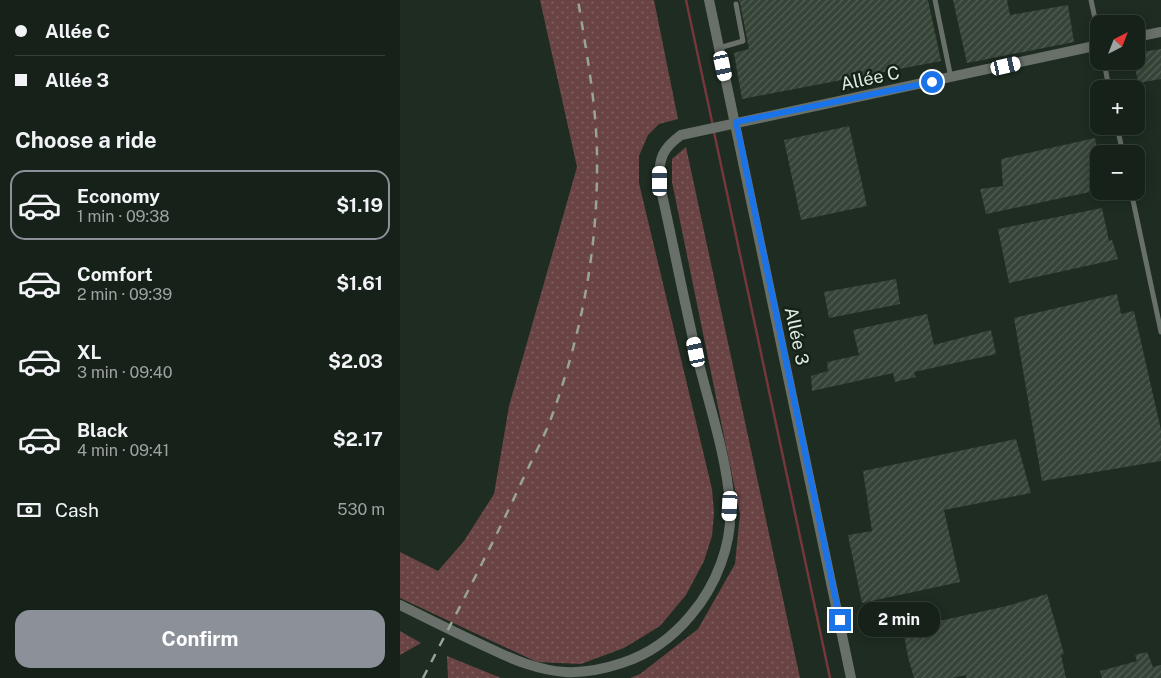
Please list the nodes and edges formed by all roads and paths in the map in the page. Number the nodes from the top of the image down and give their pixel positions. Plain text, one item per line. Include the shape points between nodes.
1 (709, 0) edge
2 (935, 0) edge
3 (1092, 0) edge
4 (736, 4) dead end
5 (1095, 15) edge
6 (1161, 32) edge
7 (1145, 35) edge
8 (1090, 47) edge
9 (719, 48) junction
10 (951, 78) junction
11 (732, 123) junction
12 (1132, 200) edge
13 (1161, 332) edge
14 (400, 605) edge
15 (852, 678) edge

1 - 9 street, Allée 3
2 - 10 lane
3 - 5 lane
4 - 9 lane via 743,41
6 - 7 street
8 - 10 street, Allée C
9 - 11 street, Allée 3
10 - 11 street, Allée C
11 - 14 street, Allée C via 681,135 662,153 659,166 730,506 724,554 715,580 700,606 658,646 636,658 591,671 565,672 519,662
11 - 15 street, Allée 3
12 - 13 lane

